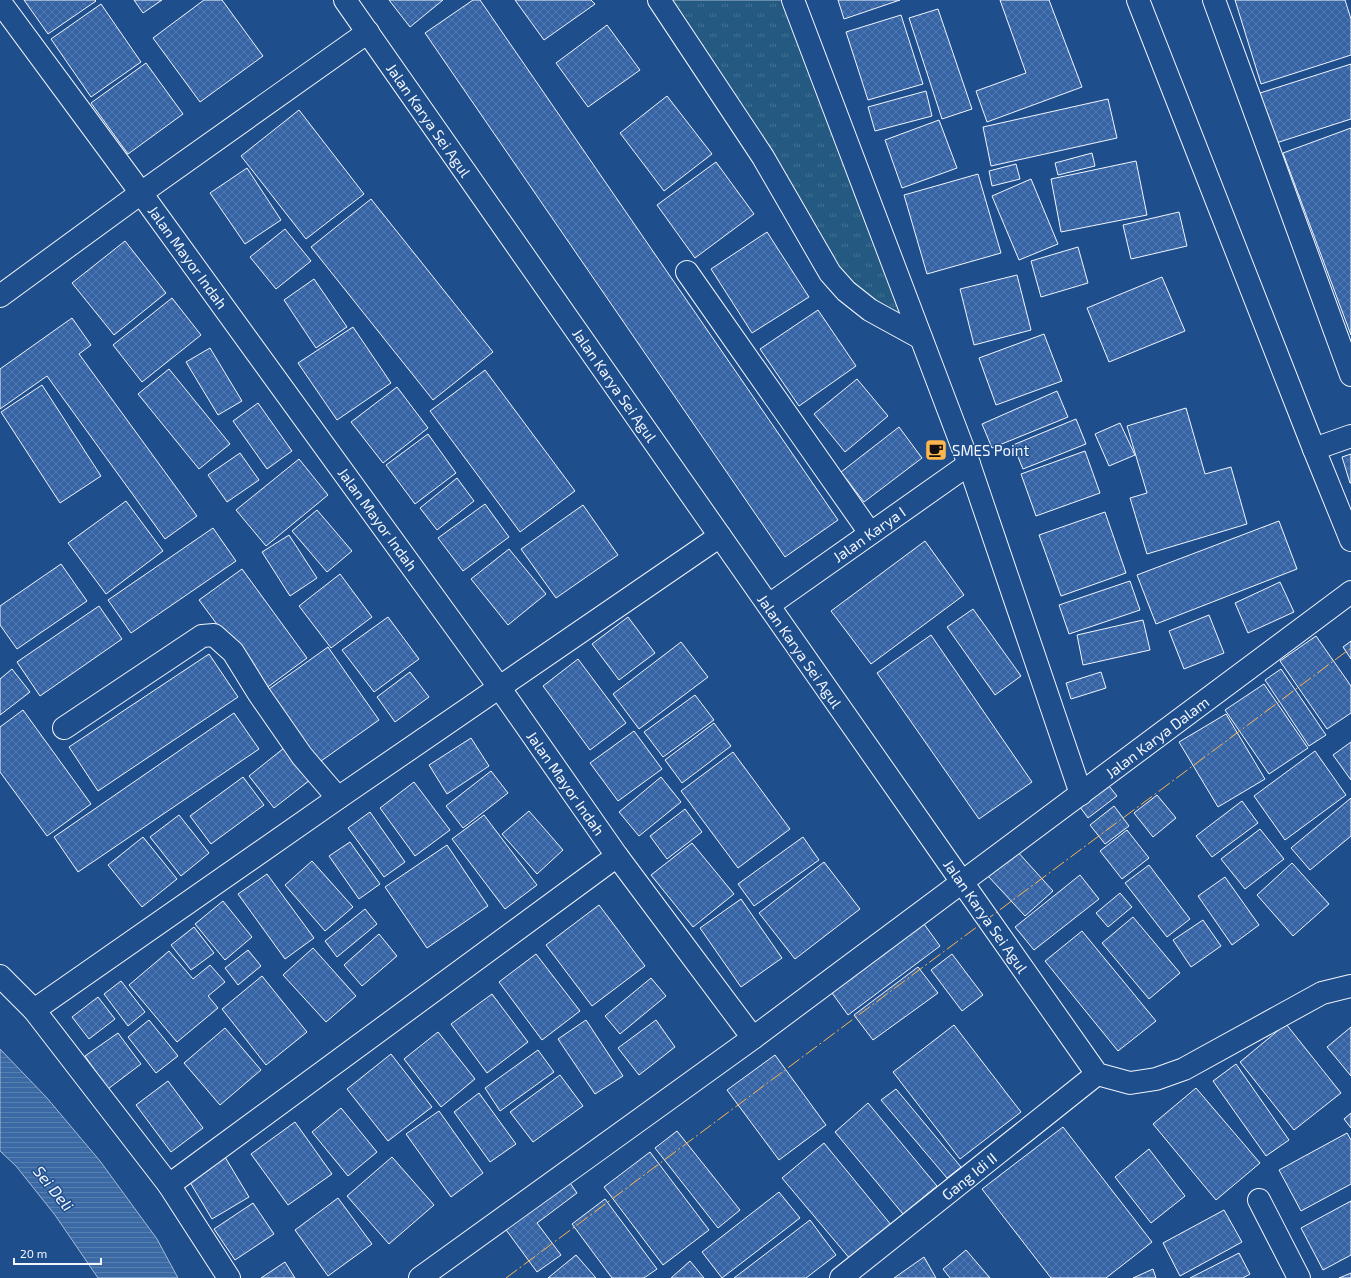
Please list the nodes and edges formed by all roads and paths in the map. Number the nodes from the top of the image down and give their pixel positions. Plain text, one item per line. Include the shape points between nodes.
1 (345, 0) edge
2 (659, 0) edge
3 (794, 0) edge
4 (1138, 0) edge
5 (1214, 0) edge
6 (0, 2) edge
7 (368, 32) junction
8 (141, 193) junction
9 (687, 272) dead end
10 (0, 296) edge
11 (921, 338) junction
12 (1351, 375) edge
13 (1351, 436) edge
14 (1314, 449) junction
15 (969, 464) junction
16 (870, 533) junction
17 (720, 536) junction
18 (1351, 540) edge
19 (1351, 592) edge
20 (769, 605) junction
21 (499, 687) junction
22 (64, 728) dead end
23 (1081, 794) junction
24 (338, 798) junction
25 (617, 856) junction
26 (962, 882) junction
27 (0, 976) edge
28 (1351, 986) edge
29 (34, 1010) junction
30 (752, 1038) junction
31 (1097, 1074) junction
32 (169, 1185) junction
33 (1259, 1200) dead end
34 (229, 1278) edge
35 (420, 1278) edge
36 (841, 1278) edge
37 (1299, 1278) edge

1 - 7 street, Jalan Karya Sei Agul
2 - 11 street via 763,157 830,273 846,291 870,310
3 - 11 street
4 - 14 street
5 - 12 street
6 - 8 street, Jalan Mayor Indah
7 - 8 street
7 - 17 street, Jalan Karya Sei Agul
8 - 10 street
8 - 21 street, Jalan Mayor Indah
9 - 16 street
11 - 15 street
13 - 14 street
14 - 18 street
15 - 16 street, Jalan Karya I
15 - 23 street
16 - 20 street, Jalan Karya I
17 - 20 street, Jalan Karya Sei Agul
17 - 21 street
19 - 23 street, Jalan Karya Dalam
20 - 26 street, Jalan Karya Sei Agul
21 - 24 street
21 - 25 street, Jalan Mayor Indah
22 - 24 street via 202,636 214,635 233,652 302,756
23 - 26 street, Jalan Karya Dalam
24 - 29 street
25 - 30 street, Jalan Mayor Indah
25 - 32 street
26 - 30 street, Jalan Karya Dalam
26 - 31 street, Jalan Karya Sei Agul
27 - 29 street
28 - 31 street via 1322,993 1184,1069 1130,1084
29 - 32 street
30 - 35 street, Jalan Karya Dalam
31 - 36 street, Gang Idi II
32 - 34 street
33 - 37 street

